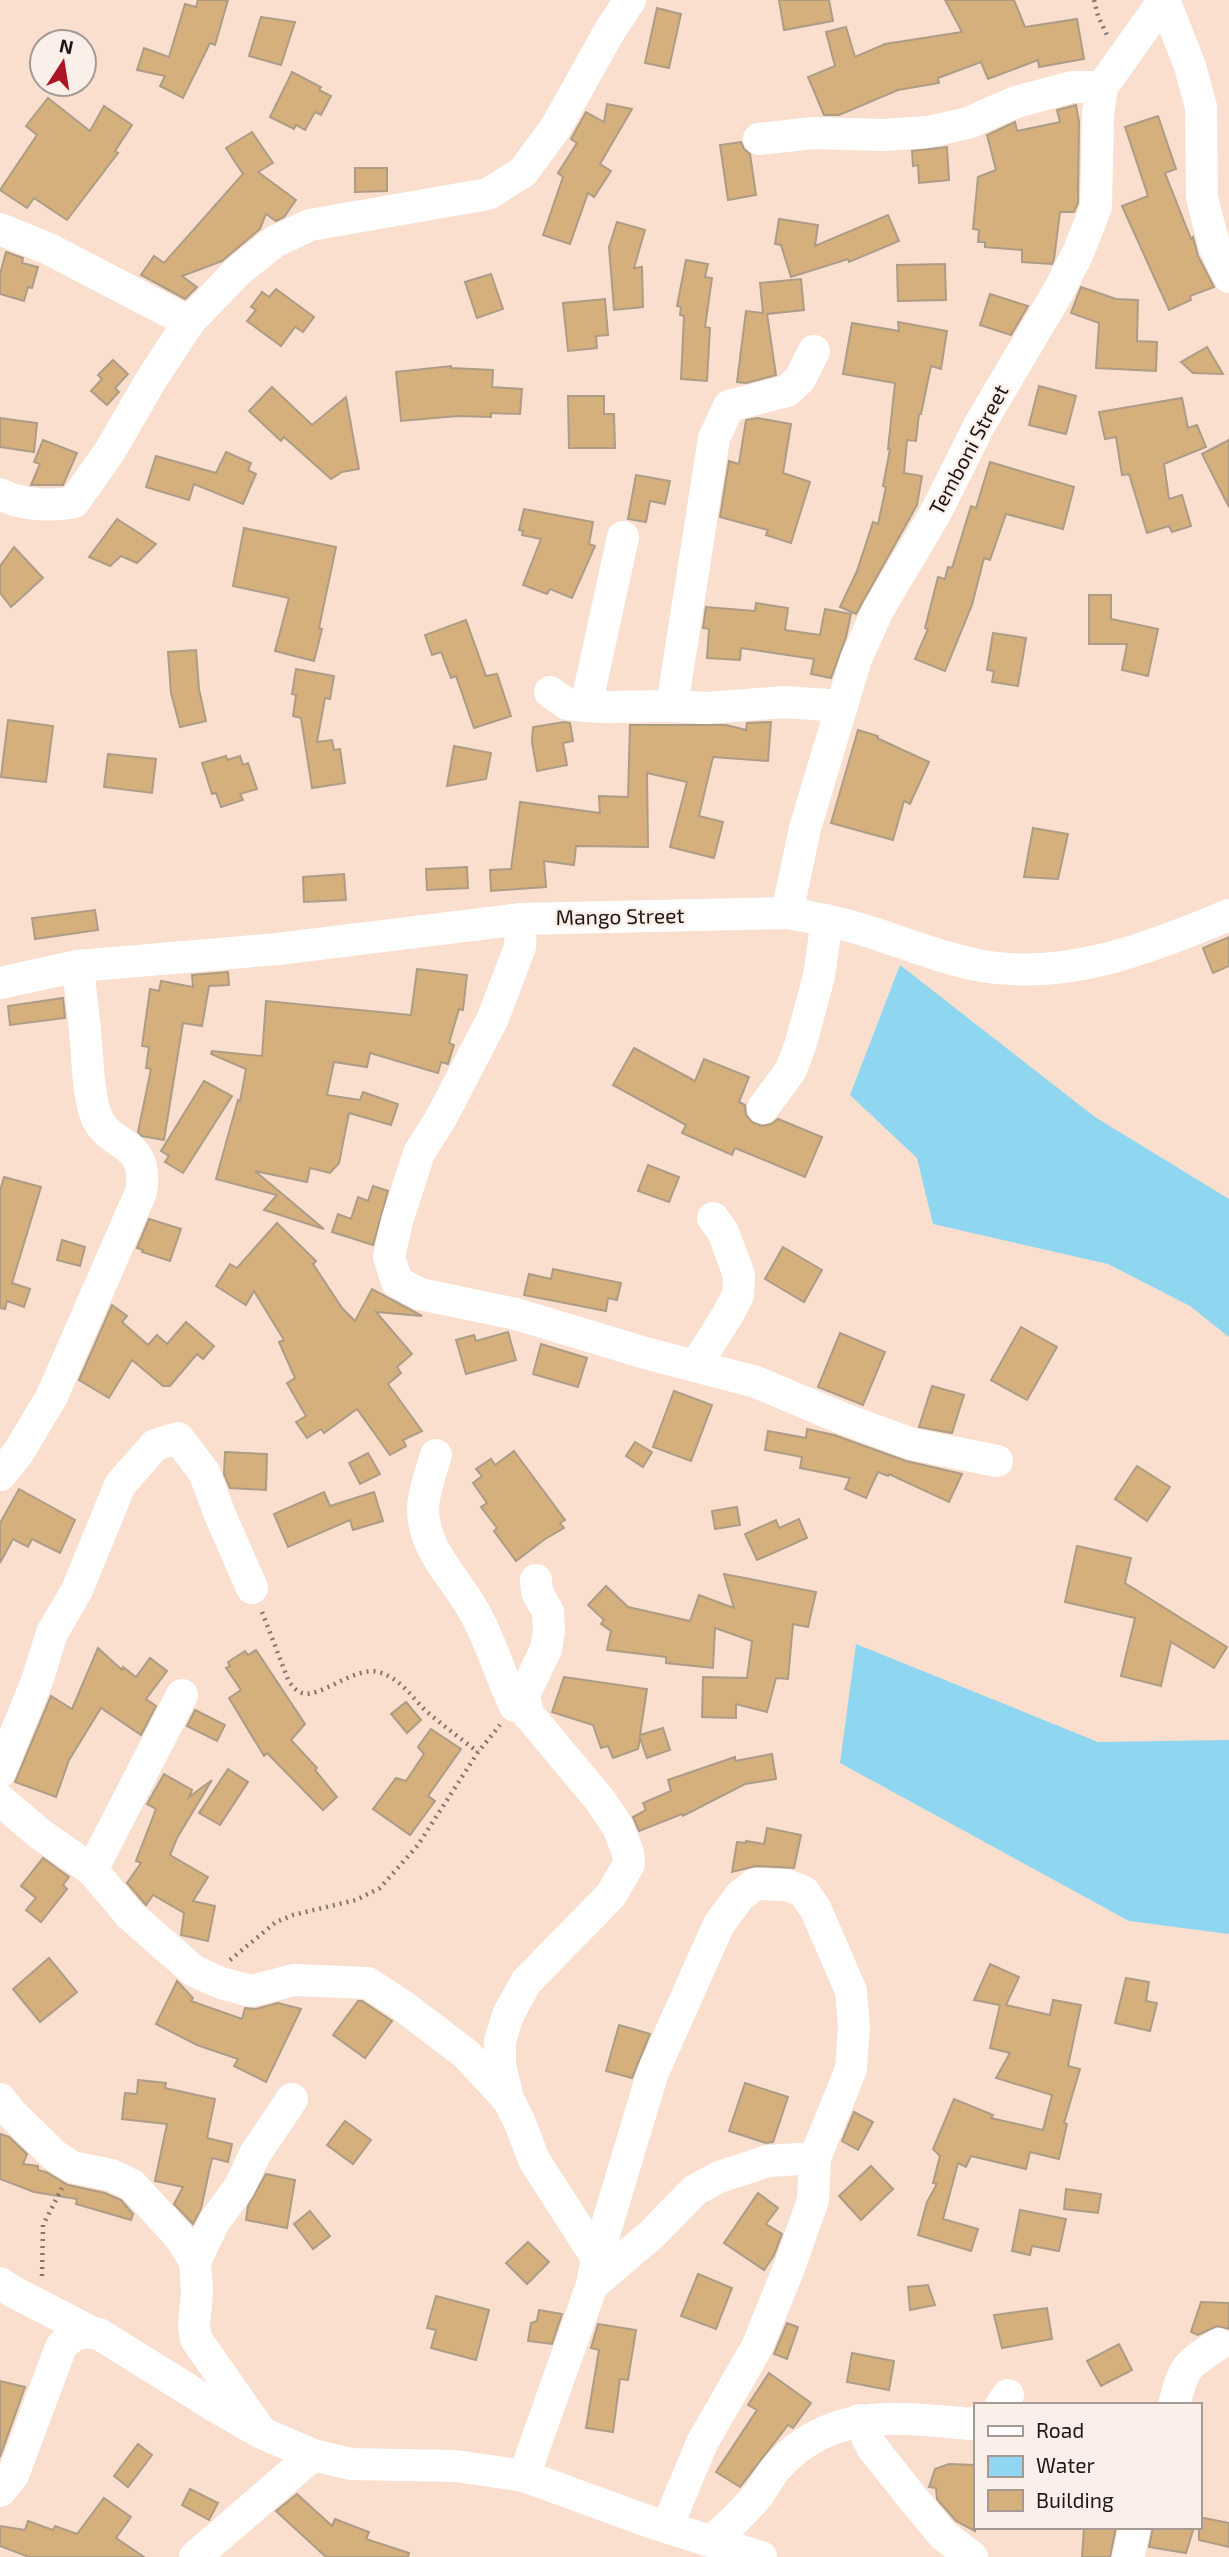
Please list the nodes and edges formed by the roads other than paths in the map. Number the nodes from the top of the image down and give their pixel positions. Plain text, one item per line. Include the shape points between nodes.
1 (630, 0) edge
2 (1164, 0) edge
3 (1102, 87) junction
4 (759, 139) dead end
5 (0, 229) edge
6 (1229, 277) edge
7 (190, 322) junction
8 (814, 351) dead end
9 (0, 494) edge
10 (623, 537) dead end
11 (550, 692) dead end
12 (586, 706) junction
13 (672, 706) junction
14 (842, 706) junction
15 (788, 913) junction
16 (1229, 915) edge
17 (521, 919) junction
18 (827, 920) junction
19 (78, 966) junction
20 (0, 983) edge
21 (762, 1108) dead end
22 (713, 1218) dead end
23 (696, 1365) junction
24 (436, 1455) dead end
25 (997, 1461) dead end
26 (0, 1475) edge
27 (536, 1580) dead end
28 (252, 1588) road end
29 (182, 1695) dead end
30 (515, 1706) road end
31 (0, 1772) edge
32 (0, 1800) edge
33 (92, 1870) junction
34 (0, 2099) edge
35 (292, 2099) dead end
36 (508, 2099) junction
37 (815, 2158) junction
38 (195, 2260) junction
39 (594, 2272) junction
40 (0, 2283) edge
41 (91, 2332) junction
42 (1219, 2344) dead end
43 (1174, 2403) edge
44 (859, 2420) junction
45 (974, 2422) edge
46 (262, 2433) junction
47 (313, 2455) junction
48 (524, 2476) junction
49 (0, 2491) edge
50 (667, 2527) junction
51 (1135, 2529) edge
52 (711, 2541) junction
53 (204, 2553) edge
54 (752, 2556) edge
55 (972, 2557) edge
56 (1128, 2557) edge

1 - 7 street via 556,127 523,172 488,194 310,225 274,242 238,271
2 - 3 street, Temboni Street
2 - 6 street via 1190,66 1200,107 1202,198 1215,248
3 - 4 street via 1072,88 1016,102 968,123 928,132 814,133
3 - 14 street, Temboni Street via 1096,207 1078,253 877,610
5 - 7 street via 49,249
7 - 9 street via 74,502 46,505
8 - 13 street via 800,379 787,391 729,405 722,416 714,438
10 - 12 street
11 - 12 street via 567,704
12 - 13 street
13 - 14 street via 784,702
14 - 15 street, Temboni Street via 805,828
15 - 17 street, Mango Street
15 - 18 street, Mango Street
16 - 18 street, Mango Street via 1086,964 1024,970 982,966
17 - 19 street, Mango Street via 278,949
17 - 23 street via 520,947 493,1018 419,1153 389,1257 397,1282 420,1294 516,1314
18 - 21 street via 819,976 801,1043 791,1070
19 - 20 street, Mango Street
19 - 26 street via 95,1112 107,1132 137,1156 143,1179 52,1396
22 - 23 street via 723,1232 738,1275 738,1295
23 - 25 street via 756,1382 912,1444
24 - 30 street via 423,1504 424,1523 435,1553 477,1616
27 - 36 street via 548,1612 549,1631 546,1649 524,1695 528,1714 600,1800 618,1828 629,1864 611,1895 526,1982 508,2015 500,2041 500,2065
28 - 31 street via 204,1472 178,1438 155,1445 120,1485 77,1590 52,1633
29 - 33 street
32 - 33 street
33 - 36 street via 130,1915 194,1971 251,1992 294,1980 368,1983 466,2053
34 - 38 street via 54,2155 72,2167 111,2175 132,2185
35 - 38 street
36 - 39 street via 534,2161
37 - 39 street via 768,2161 719,2177 695,2190 652,2234
37 - 39 street via 851,2069 851,1990 804,1892 787,1885 755,1884 719,1924 653,2072
37 - 50 street via 813,2200 789,2268 757,2347 702,2444
38 - 46 street via 196,2339
39 - 48 street
40 - 41 street
41 - 46 street
41 - 49 street via 74,2335 61,2347 13,2475
42 - 43 street via 1189,2363
44 - 45 street
44 - 52 street via 827,2429 800,2445 737,2519
44 - 55 street via 872,2447 943,2535
46 - 47 street
47 - 48 street via 351,2464 456,2466
47 - 53 street
48 - 50 street
50 - 52 street
51 - 56 street
52 - 54 street

